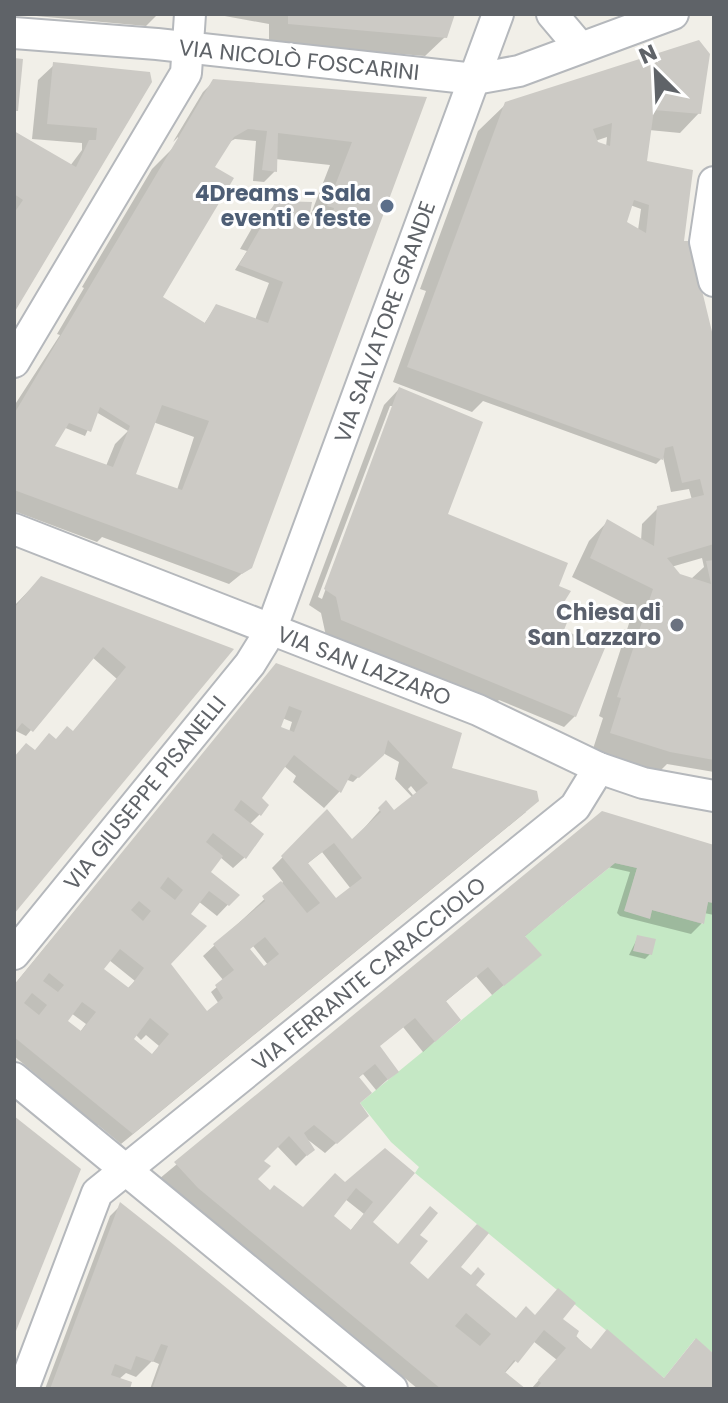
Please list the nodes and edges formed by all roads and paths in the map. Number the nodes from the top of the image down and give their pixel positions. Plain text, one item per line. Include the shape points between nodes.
1 (190, 14) edge
2 (498, 14) edge
3 (552, 14) edge
4 (673, 14) edge
5 (14, 33) edge
6 (579, 46) junction
7 (189, 48) junction
8 (475, 79) junction
9 (714, 182) edge
10 (714, 281) edge
11 (14, 362) edge
12 (14, 529) edge
13 (271, 630) junction
14 (599, 768) junction
15 (714, 796) edge
16 (14, 954) edge
17 (14, 1078) edge
18 (127, 1167) junction
19 (23, 1389) edge
20 (392, 1389) edge

1 - 7 street
2 - 8 street, VIA SALVATORE GRANDE
3 - 6 street
4 - 6 street, VIA NICOLÒ FOSCARINI
5 - 7 street, VIA NICOLÒ FOSCARINI
6 - 8 street, VIA NICOLÒ FOSCARINI via 519,71
7 - 8 street, VIA NICOLÒ FOSCARINI
7 - 11 street via 186,73
8 - 13 street, VIA SALVATORE GRANDE
9 - 10 street via 705,242
12 - 13 street, VIA SAN LAZZARO
13 - 14 street, VIA SAN LAZZARO via 478,710
13 - 16 street, VIA GIUSEPPE PISANELLI via 250,664
14 - 15 street, VIA SAN LAZZARO via 643,783
14 - 18 street, VIA FERRANTE CARACCIOLO via 575,807
17 - 18 street
18 - 19 street, VIA FERRANTE CARACCIOLO via 97,1193
18 - 20 street

